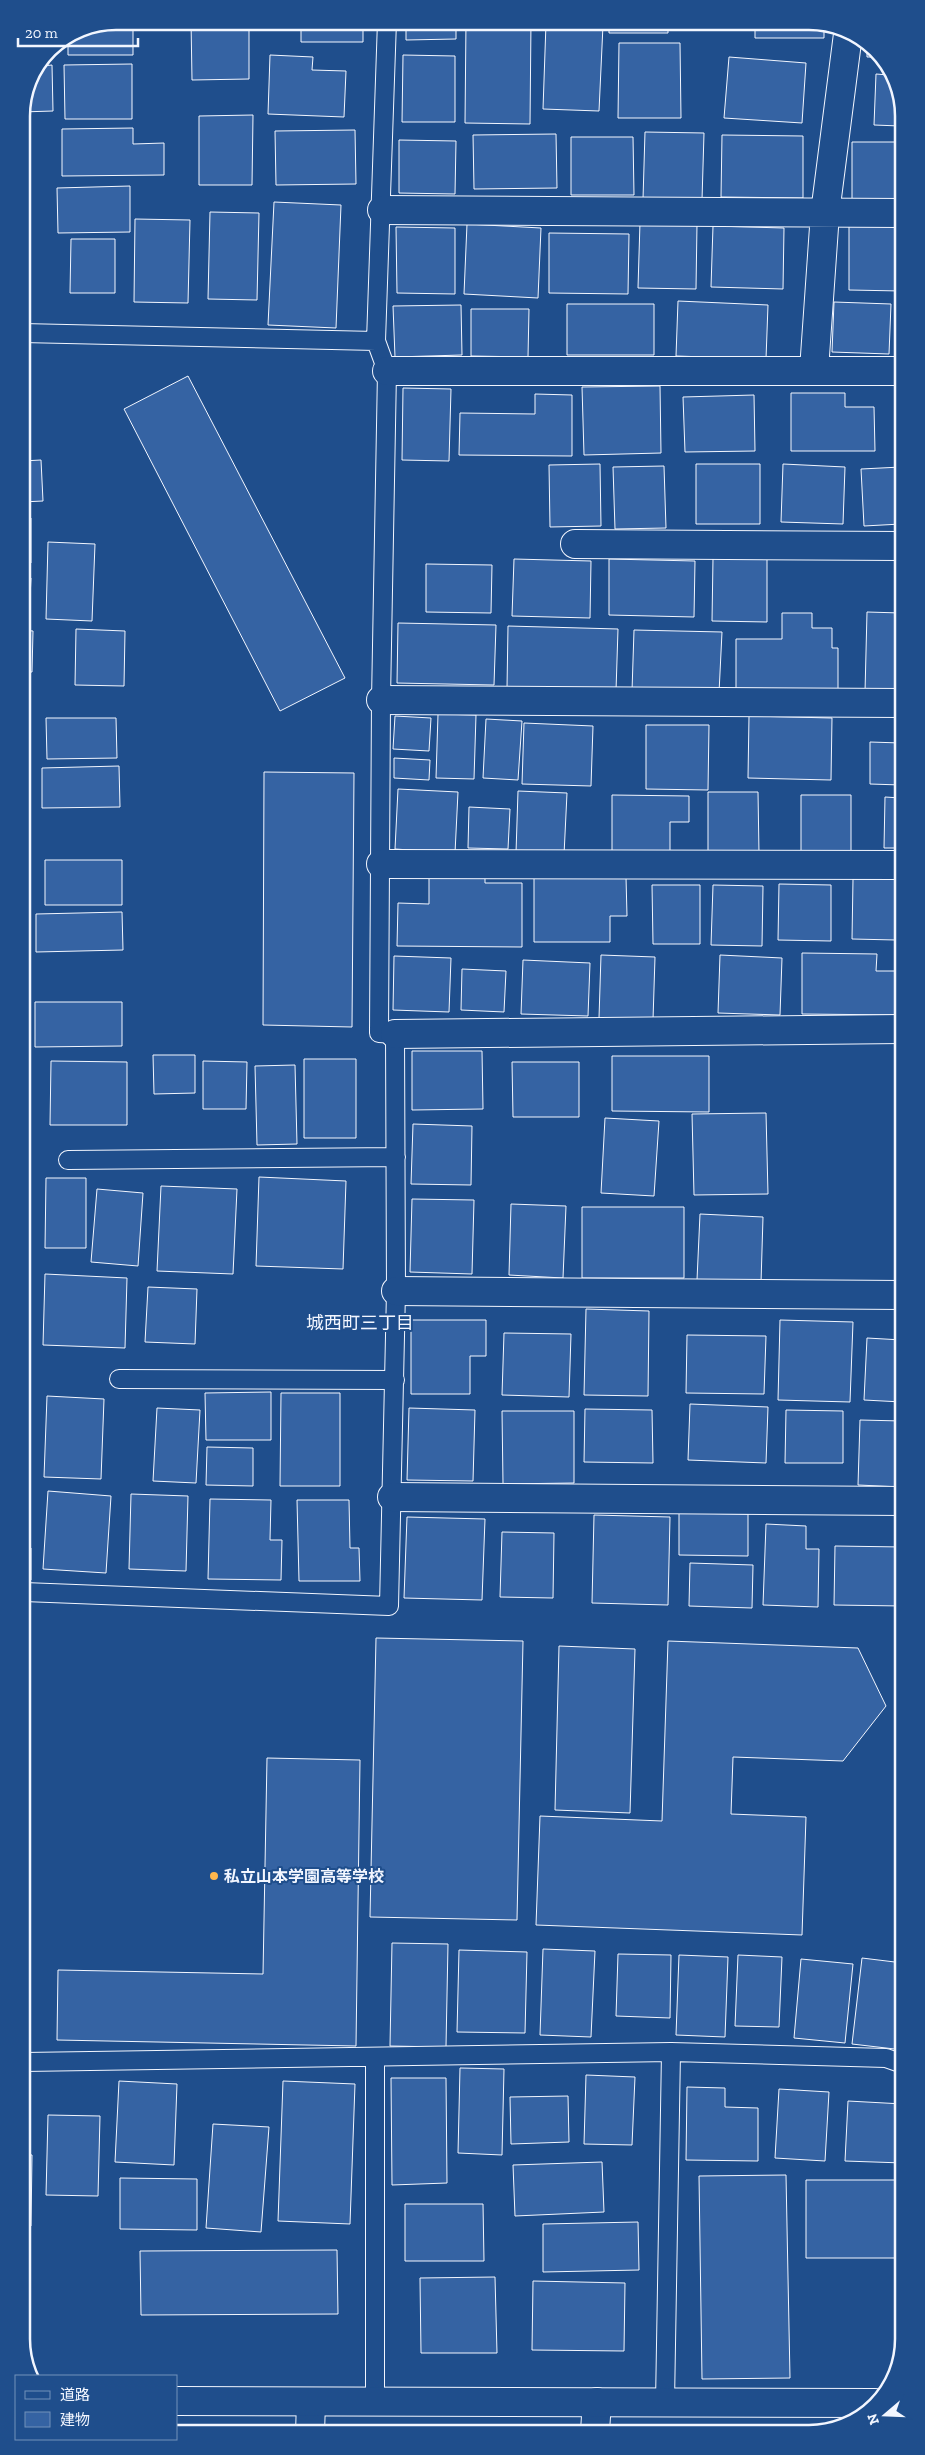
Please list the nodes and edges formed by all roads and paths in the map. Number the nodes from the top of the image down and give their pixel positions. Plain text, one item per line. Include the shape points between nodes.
1 (387, 30) edge
2 (847, 40) edge
3 (382, 210) junction
4 (825, 213) junction
5 (895, 213) edge
6 (30, 333) edge
7 (376, 341) junction
8 (814, 370) junction
9 (387, 371) junction
10 (895, 371) edge
11 (575, 544) dead end
12 (895, 546) edge
13 (381, 700) junction
14 (895, 703) edge
15 (381, 864) junction
16 (895, 865) edge
17 (895, 1029) edge
18 (395, 1034) junction
19 (396, 1157) junction
20 (68, 1160) dead end
21 (396, 1291) junction
22 (895, 1295) edge
23 (119, 1379) dead end
24 (395, 1380) junction
25 (392, 1497) junction
26 (895, 1501) edge
27 (30, 1592) edge
28 (671, 2052) junction
29 (375, 2058) junction
30 (895, 2061) edge
31 (30, 2062) edge
32 (375, 2400) junction
33 (178, 2401) edge
34 (311, 2402) junction
35 (597, 2402) junction
36 (665, 2403) junction
37 (860, 2403) edge
38 (310, 2425) edge
39 (595, 2425) edge

1 - 3 lane
2 - 4 street
3 - 4 street
3 - 7 lane
4 - 5 street
4 - 8 street
6 - 7 lane
7 - 9 lane
8 - 9 street
8 - 10 street
9 - 13 lane
11 - 12 street
13 - 14 street
13 - 15 lane
15 - 16 street
15 - 18 lane via 379,1033
17 - 18 street
18 - 19 lane
19 - 20 lane
19 - 21 lane
21 - 22 street
21 - 24 lane
23 - 24 lane
24 - 25 lane
25 - 26 street
25 - 27 lane via 389,1606
28 - 29 lane
28 - 30 lane via 886,2058
28 - 36 lane
29 - 31 lane
29 - 32 lane
32 - 34 street
32 - 35 street
33 - 34 street
34 - 38 street
35 - 36 street
35 - 39 street
36 - 37 street

